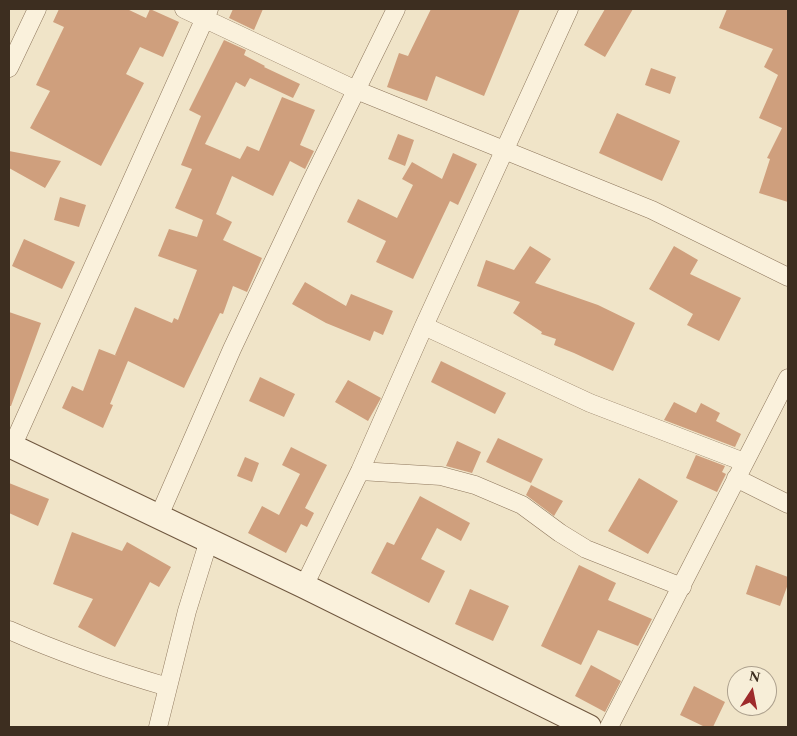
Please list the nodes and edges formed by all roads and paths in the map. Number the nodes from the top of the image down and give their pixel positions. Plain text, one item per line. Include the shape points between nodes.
1 (37, 9) edge
2 (184, 9) edge
3 (396, 9) edge
4 (569, 9) edge
5 (207, 14) edge
6 (9, 68) edge
7 (356, 90) junction
8 (504, 150) junction
9 (788, 277) edge
10 (424, 326) junction
11 (788, 378) edge
12 (10, 446) edge
13 (744, 462) junction
14 (360, 471) junction
15 (736, 478) junction
16 (788, 504) edge
17 (159, 516) junction
18 (209, 540) junction
19 (304, 586) junction
20 (682, 587) junction
21 (9, 630) edge
22 (168, 687) junction
23 (158, 727) edge
24 (589, 727) edge
25 (609, 727) edge

1 - 6 street
2 - 5 street
3 - 7 street
4 - 8 street
5 - 7 street
5 - 12 street
7 - 8 street
7 - 17 street via 232,350
8 - 9 street via 652,210
8 - 10 street
10 - 13 street via 590,403
10 - 14 street
11 - 13 street
12 - 17 street
13 - 15 street
14 - 19 street
14 - 20 street via 441,476 475,485 522,505 586,549
15 - 16 street
15 - 20 street
17 - 18 street
18 - 19 street
18 - 22 street
19 - 24 street
20 - 25 street
21 - 22 street via 109,670
22 - 23 street

